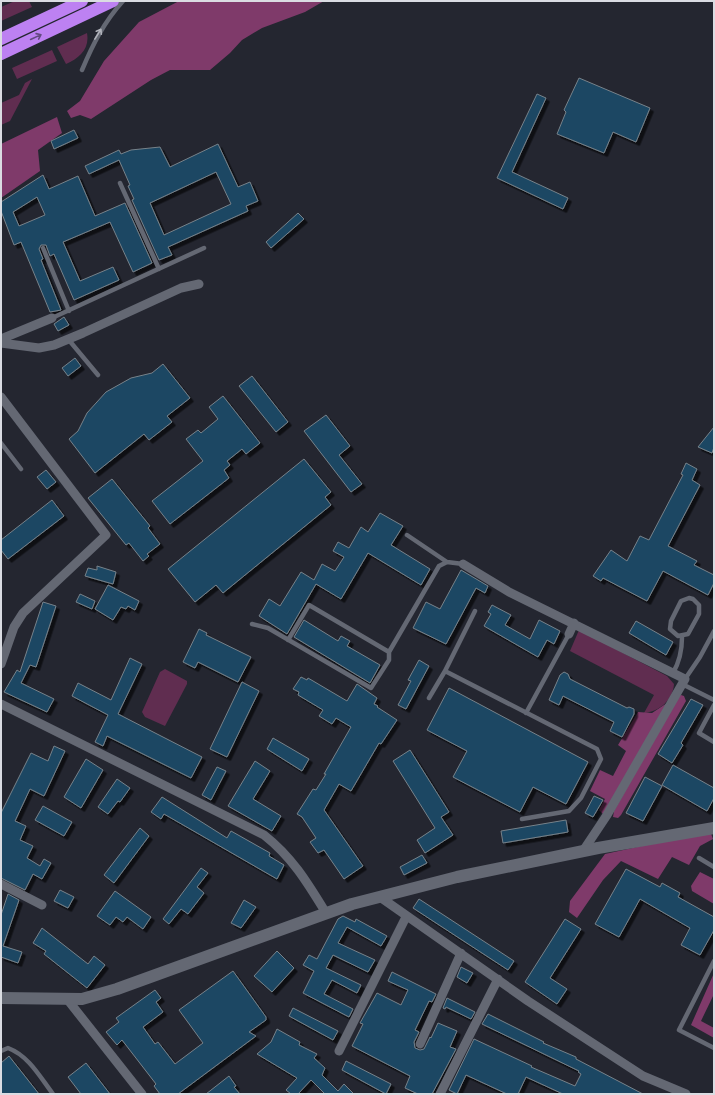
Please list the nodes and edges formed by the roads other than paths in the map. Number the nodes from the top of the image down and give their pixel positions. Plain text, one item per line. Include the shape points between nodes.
1 (82, 1) edge
2 (114, 1) edge
3 (123, 1) edge
4 (1, 39) edge
5 (1, 54) edge
6 (82, 70) dead end
7 (120, 183) dead end
8 (43, 248) dead end
9 (204, 248) dead end
10 (159, 269) junction
11 (199, 284) dead end
12 (69, 311) junction
13 (52, 318) joint
14 (1, 339) edge
15 (68, 339) junction
16 (1, 343) edge
17 (98, 375) dead end
18 (1, 397) edge
19 (1, 443) edge
20 (21, 469) dead end
21 (407, 535) dead end
22 (447, 562) junction
23 (463, 564) joint
24 (475, 611) dead end
25 (574, 623) junction
26 (252, 624) dead end
27 (714, 631) edge
28 (569, 634) joint
29 (682, 637) junction
30 (288, 640) junction
31 (389, 652) junction
32 (1, 664) edge
33 (445, 671) junction
34 (673, 673) junction
35 (684, 682) junction
36 (429, 698) dead end
37 (714, 700) edge
38 (1, 704) edge
39 (714, 705) edge
40 (526, 713) junction
41 (714, 742) edge
42 (522, 819) dead end
43 (714, 828) edge
44 (583, 851) junction
45 (699, 858) dead end
46 (714, 866) edge
47 (1, 884) edge
48 (380, 897) junction
49 (42, 905) dead end
50 (326, 913) junction
51 (406, 917) junction
52 (461, 953) junction
53 (714, 960) edge
54 (498, 979) junction
55 (1, 998) edge
56 (67, 998) junction
57 (420, 1044) dead end
58 (714, 1048) edge
59 (1, 1051) edge
60 (339, 1051) dead end
61 (666, 1085) junction
62 (53, 1094) edge
63 (142, 1094) edge
64 (440, 1094) edge
65 (662, 1094) edge
66 (686, 1094) edge

1 - 4 highway
5 -> 2 highway
6 -> 3 lane via 94,40 110,15
7 - 10 lane
8 - 12 lane
9 - 10 lane
10 - 12 lane
11 - 15 street via 181,288
12 - 13 lane
13 - 14 street
15 - 16 street via 39,348
15 - 17 lane
18 - 32 street via 106,535 23,613 14,627
19 - 20 lane
21 - 22 lane
22 - 23 lane
22 - 31 lane via 439,566
23 - 25 street via 510,592
24 - 33 lane
25 - 28 street
25 - 34 street
26 - 30 lane via 268,628
27 - 35 lane
28 - 40 lane
29 - 29 lane via 672,632 671,621 682,601 689,598 699,606 698,614 688,634
29 - 34 lane via 679,663
30 - 31 lane via 309,605
30 - 31 lane via 371,688 389,660
33 - 36 lane
33 - 40 lane
34 - 35 street
35 - 37 lane
35 - 44 street via 607,815
38 - 50 street via 264,835 302,872
39 - 41 lane via 699,733
40 - 42 lane via 597,749 601,759 581,798 569,811
43 - 44 street
44 - 48 street via 457,877
45 - 46 lane
47 - 49 street
48 - 50 street
48 - 51 street
50 - 56 street via 117,989 82,999
51 - 52 street
51 - 60 street
52 - 54 street
52 - 57 street
53 - 58 lane via 680,1030
54 - 61 street via 643,1076
54 - 64 street
55 - 56 street
56 - 63 street
59 - 62 lane via 8,1048 17,1052 30,1064
61 - 65 street
61 - 66 street

